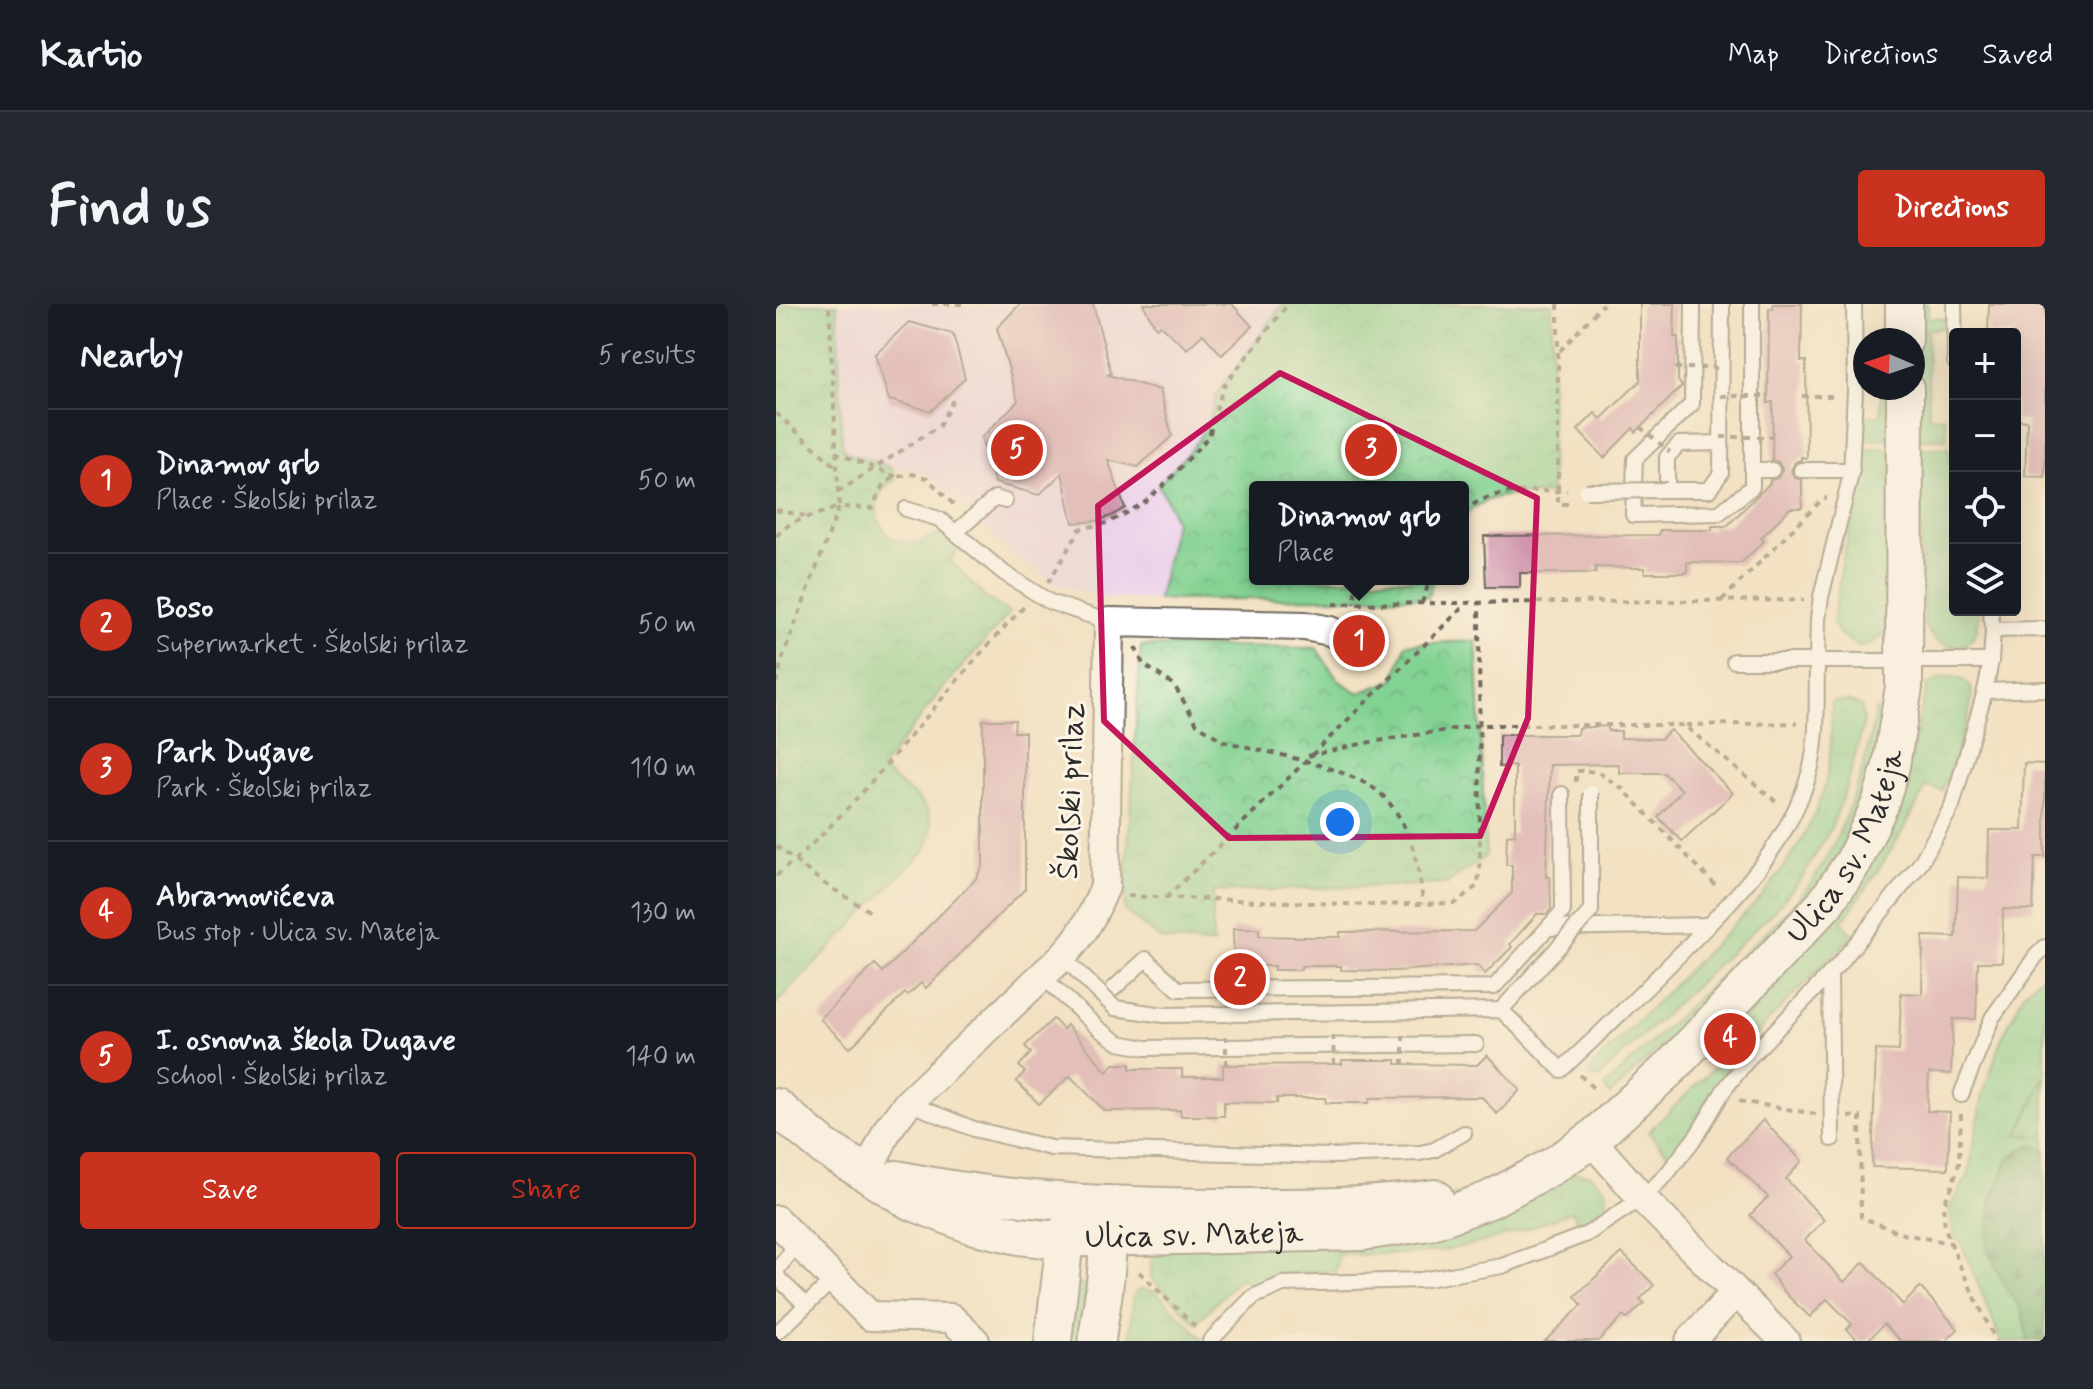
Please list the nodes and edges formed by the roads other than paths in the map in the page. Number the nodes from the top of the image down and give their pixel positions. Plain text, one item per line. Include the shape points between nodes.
1 (1693, 304) edge
2 (1722, 304) edge
3 (1752, 304) edge
4 (1854, 304) edge
5 (1904, 304) edge
6 (1954, 304) edge
7 (1904, 328) edge
8 (1954, 328) edge
9 (1905, 400) edge
10 (1721, 440) junction
11 (1752, 470) junction
12 (1772, 470) dead end
13 (1801, 470) dead end
14 (1852, 470) junction
15 (1667, 490) junction
16 (1586, 491) road end
17 (1005, 501) dead end
18 (906, 509) dead end
19 (956, 532) junction
20 (1991, 616) edge
21 (1109, 622) junction
22 (2045, 629) edge
23 (1993, 630) junction
24 (1357, 644) dead end
25 (1905, 659) junction
26 (1734, 661) dead end
27 (1817, 661) junction
28 (1991, 661) junction
29 (2045, 689) edge
30 (1985, 691) junction
31 (1591, 793) dead end
32 (1562, 794) dead end
33 (1709, 925) junction
34 (1548, 928) junction
35 (2045, 947) edge
36 (1059, 967) junction
37 (1830, 973) junction
38 (1113, 989) dead end
39 (1501, 1010) junction
40 (1476, 1044) dead end
41 (1961, 1095) road end
42 (908, 1103) junction
43 (776, 1107) edge
44 (1464, 1133) dead end
45 (1832, 1139) dead end
46 (1591, 1140) junction
47 (868, 1172) junction
48 (1527, 1181) junction
49 (1642, 1198) junction
50 (1087, 1204) junction
51 (776, 1220) edge
52 (1106, 1239) junction
53 (1065, 1240) junction
54 (798, 1243) junction
55 (776, 1272) edge
56 (834, 1279) junction
57 (1735, 1293) junction
58 (806, 1305) junction
59 (779, 1331) dead end
60 (1208, 1339) edge
61 (975, 1341) edge
62 (1053, 1341) edge
63 (1097, 1341) edge
64 (1690, 1341) edge
65 (1785, 1341) edge

1 - 11 lane via 1692,404 1635,459 1633,515 1719,513 1752,487
2 - 10 lane
3 - 11 lane
4 - 14 lane
5 - 7 street
6 - 8 lane
9 - 25 street, Ulica sv. Mateja
10 - 15 lane via 1679,444 1670,452
10 - 15 lane via 1721,473 1709,490
11 - 12 lane
13 - 14 lane
14 - 27 lane via 1821,597
15 - 16 lane, bridge
17 - 19 lane via 995,498
18 - 19 lane via 939,519
19 - 21 lane via 1004,573 1050,602
20 - 23 lane
21 - 24 street via 1305,626
21 - 36 street, Školski prilaz via 1105,887 1094,916
22 - 23 lane
23 - 28 lane
25 - 27 lane
25 - 28 lane
25 - 46 street, Ulica sv. Mateja via 1891,766 1854,861 1805,927 1671,1067
26 - 27 lane
27 - 33 lane via 1815,741 1803,791 1772,853
28 - 30 lane
29 - 30 lane
30 - 37 lane via 1952,806 1927,852
31 - 39 lane, bridge via 1591,911
32 - 34 lane via 1563,911
33 - 34 lane
33 - 39 lane, bridge via 1561,1070
34 - 38 lane via 1494,987 1178,989 1146,959
35 - 41 lane via 1992,1018
36 - 39 lane, bridge via 1115,1008 1164,1015
36 - 40 lane via 1119,1043 1146,1048
36 - 42 street, Školski prilaz
37 - 45 lane
37 - 49 lane via 1750,1057 1698,1134
42 - 44 lane via 974,1129 1051,1148 1390,1154 1434,1150
42 - 47 street, Školski prilaz via 888,1129
43 - 47 street, Ulica sv. Mateja via 824,1147
46 - 48 street, Ulica sv. Mateja
46 - 49 street
47 - 50 street, Ulica sv. Mateja via 994,1197
47 - 53 street, Ulica sv. Mateja via 910,1201 958,1220 1019,1236
48 - 50 street, Ulica sv. Mateja via 1459,1195 1363,1205
48 - 52 street, Ulica sv. Mateja via 1463,1211 1406,1227
49 - 57 street
49 - 60 lane via 1587,1234 1502,1266 1421,1280 1299,1281 1270,1288
50 - 52 street via 1101,1218
50 - 53 street via 1072,1217
51 - 54 street
52 - 53 street, Ulica sv. Mateja
52 - 63 street
53 - 62 street
54 - 55 lane
54 - 56 street
55 - 58 lane
56 - 58 lane
56 - 61 street via 870,1316 951,1318
57 - 64 street
57 - 65 street
58 - 59 lane

